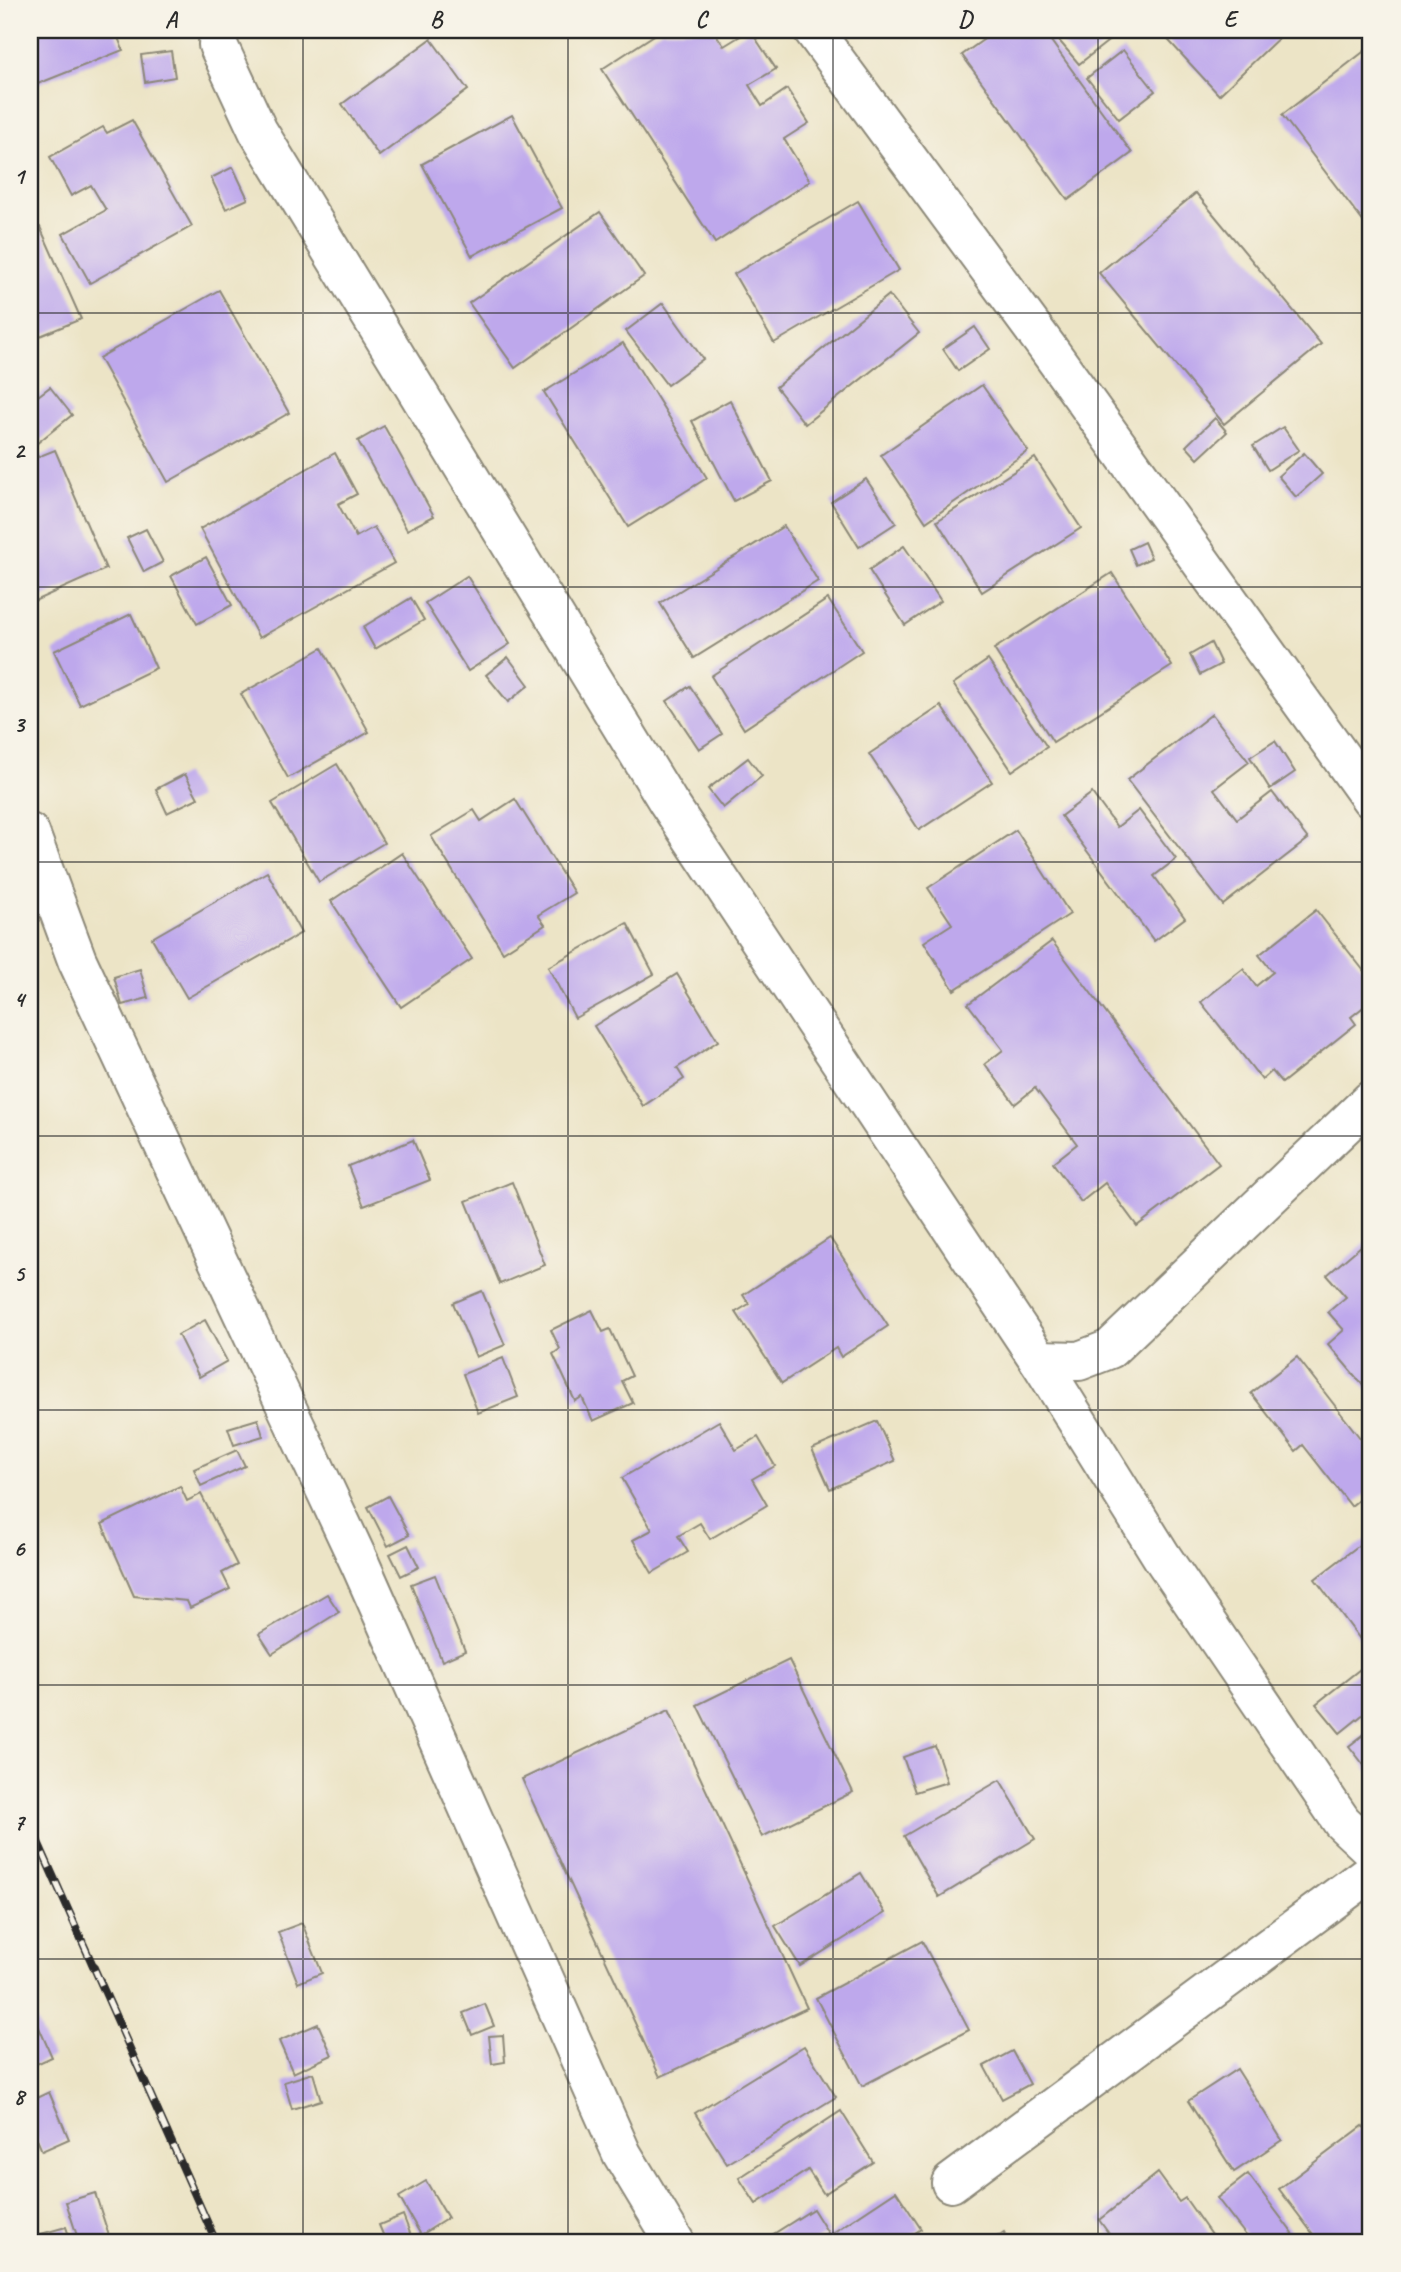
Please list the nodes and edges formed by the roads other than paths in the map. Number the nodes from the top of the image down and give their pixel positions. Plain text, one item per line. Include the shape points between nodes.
1 (219, 30) edge
2 (813, 30) edge
3 (1371, 799) edge
4 (30, 832) edge
5 (1371, 1101) edge
6 (1039, 1360) junction
7 (1371, 1849) edge
8 (1371, 1872) edge
9 (951, 2183) dead end
10 (675, 2242) edge

1 - 6 street via 218,45 258,131 667,802
2 - 3 street
4 - 10 street via 77,960 361,1566 622,2154
5 - 6 street via 1110,1349 1079,1361
6 - 7 street via 1178,1580 1342,1822
8 - 9 street

